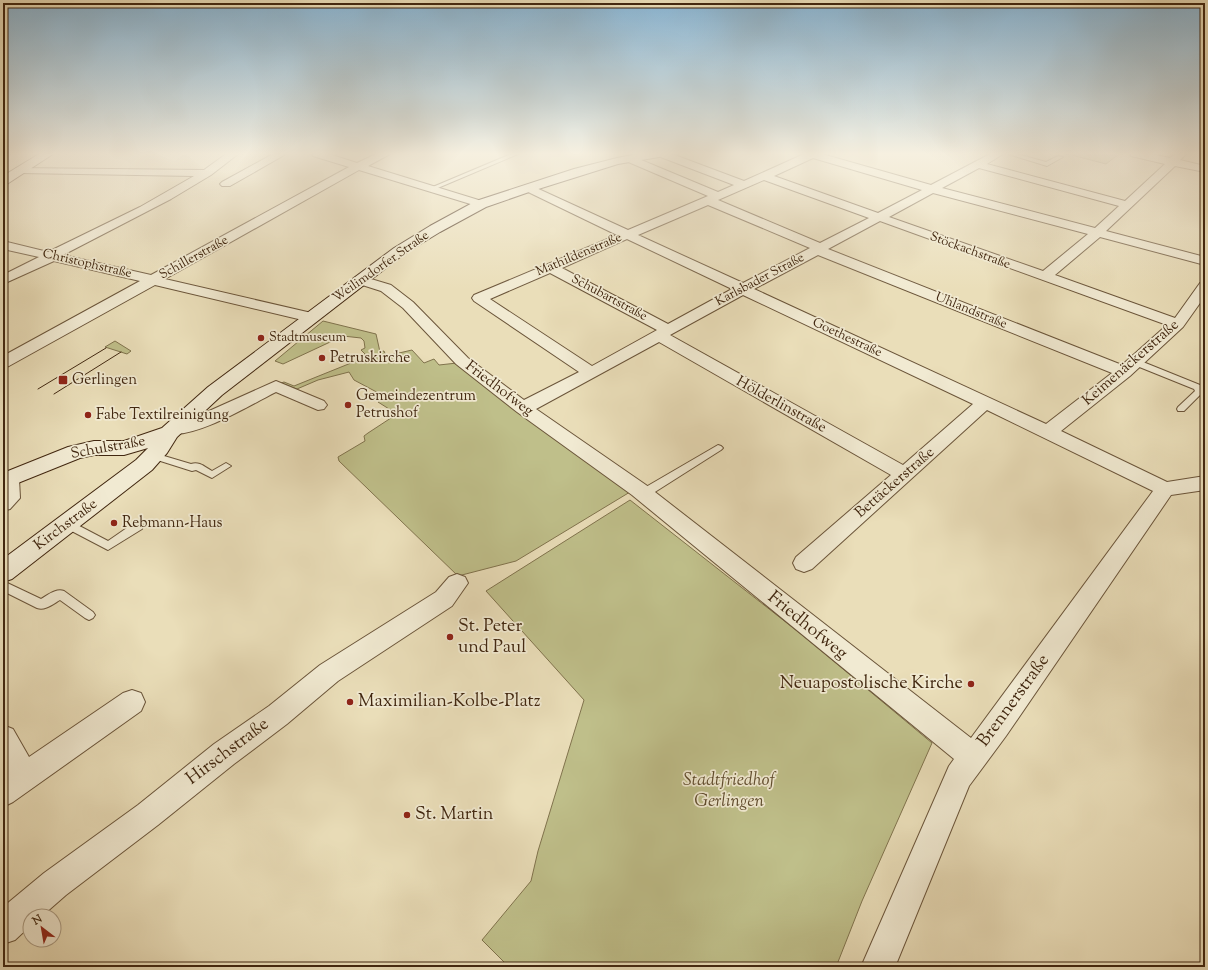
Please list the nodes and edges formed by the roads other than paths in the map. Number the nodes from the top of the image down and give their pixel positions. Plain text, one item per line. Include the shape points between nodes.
1 (163, 199) edge
2 (299, 199) edge
3 (465, 199) edge
4 (495, 199) edge
5 (552, 199) edge
6 (710, 199) edge
7 (716, 199) edge
8 (828, 199) edge
9 (913, 199) edge
10 (970, 199) edge
11 (1107, 199) edge
12 (1134, 199) edge
13 (481, 204) junction
14 (1128, 205) junction
15 (879, 218) junction
16 (1096, 233) junction
17 (628, 234) junction
18 (3, 245) edge
19 (819, 249) junction
20 (52, 256) junction
21 (1205, 261) edge
22 (550, 267) junction
23 (1044, 277) junction
24 (3, 280) edge
25 (154, 280) junction
26 (361, 280) junction
27 (1205, 286) edge
28 (743, 289) junction
29 (310, 317) junction
30 (1178, 324) junction
31 (663, 332) junction
32 (3, 363) edge
33 (1130, 367) junction
34 (591, 373) junction
35 (985, 403) junction
36 (318, 405) dead end
37 (523, 408) junction
38 (1181, 409) dead end
39 (172, 431) junction
40 (1048, 432) junction
41 (124, 448) junction
42 (718, 448) dead end
43 (154, 456) junction
44 (226, 466) dead end
45 (904, 474) junction
46 (130, 477) junction
47 (6, 480) edge
48 (1205, 483) edge
49 (1165, 489) junction
50 (643, 494) junction
51 (3, 504) edge
52 (68, 524) junction
53 (138, 526) dead end
54 (804, 563) dead end
55 (3, 572) edge
56 (456, 583) dead end
57 (3, 586) edge
58 (89, 615) dead end
59 (132, 702) dead end
60 (3, 738) edge
61 (973, 757) junction
62 (13, 784) edge
63 (3, 928) edge
64 (878, 967) edge

1 - 20 street
2 - 25 street, Schillerstraße
3 - 13 street
4 - 13 main road, Weilimdorfer Straße
5 - 17 street, Goethestraße
6 - 17 street, Mathildenstraße
7 - 19 street, Uhlandstraße
8 - 15 street, Stöckachstraße
9 - 15 street, Karlsbader Straße
10 - 16 street
11 - 14 street
12 - 14 street
13 - 26 main road, Weilimdorfer Straße via 407,245
14 - 16 street
15 - 19 street, Karlsbader Straße
15 - 23 street, Stöckachstraße
16 - 21 street
16 - 23 street
17 - 22 street, Mathildenstraße
17 - 28 street, Goethestraße
18 - 20 street, Christophstraße
19 - 28 street, Karlsbader Straße
19 - 33 street, Uhlandstraße
20 - 24 street
20 - 25 street, Christophstraße
22 - 31 street, Schubartstraße
22 - 34 street, Mathildenstraße via 479,298
23 - 30 street, Stöckachstraße
25 - 29 street, Christophstraße
25 - 32 street, Schillerstraße
26 - 29 main road, Weilimdorfer Straße
26 - 37 street, Friedhofweg via 386,288 408,305 462,361
27 - 30 street, Keimenäckerstraße
28 - 31 street, Karlsbader Straße
28 - 35 street, Goethestraße
29 - 39 main road, Weilimdorfer Straße via 215,391
30 - 33 street, Keimenäckerstraße
31 - 34 street, Karlsbader Straße
31 - 45 street, Hölderlinstraße
33 - 38 lane via 1197,388 1200,391
33 - 40 street, Keimenäckerstraße
34 - 37 street, Karlsbader Straße
35 - 40 street, Goethestraße
35 - 45 street, Bettäckerstraße
36 - 39 street via 276,386 194,425
37 - 50 street, Friedhofweg
39 - 41 main road, Schulstraße
39 - 43 main road, Kirchstraße
40 - 49 street, Goethestraße
41 - 46 main road via 130,452 134,465
41 - 47 main road, Schulstraße via 94,448 75,452
42 - 50 lane
43 - 44 lane via 192,468 196,466 212,475
43 - 46 main road, Kirchstraße
45 - 54 street, Bettäckerstraße
46 - 52 main road, Kirchstraße
47 - 51 street via 10,498
48 - 49 street
49 - 61 street, Brennerstraße
50 - 61 street, Friedhofweg
52 - 53 lane via 108,546
52 - 55 main road, Kirchstraße
56 - 63 street, Hirschstraße via 444,599 329,673 278,715 55,884
57 - 58 lane via 41,606 60,594
59 - 62 street
60 - 62 street
61 - 64 street, Brennerstraße via 959,776

